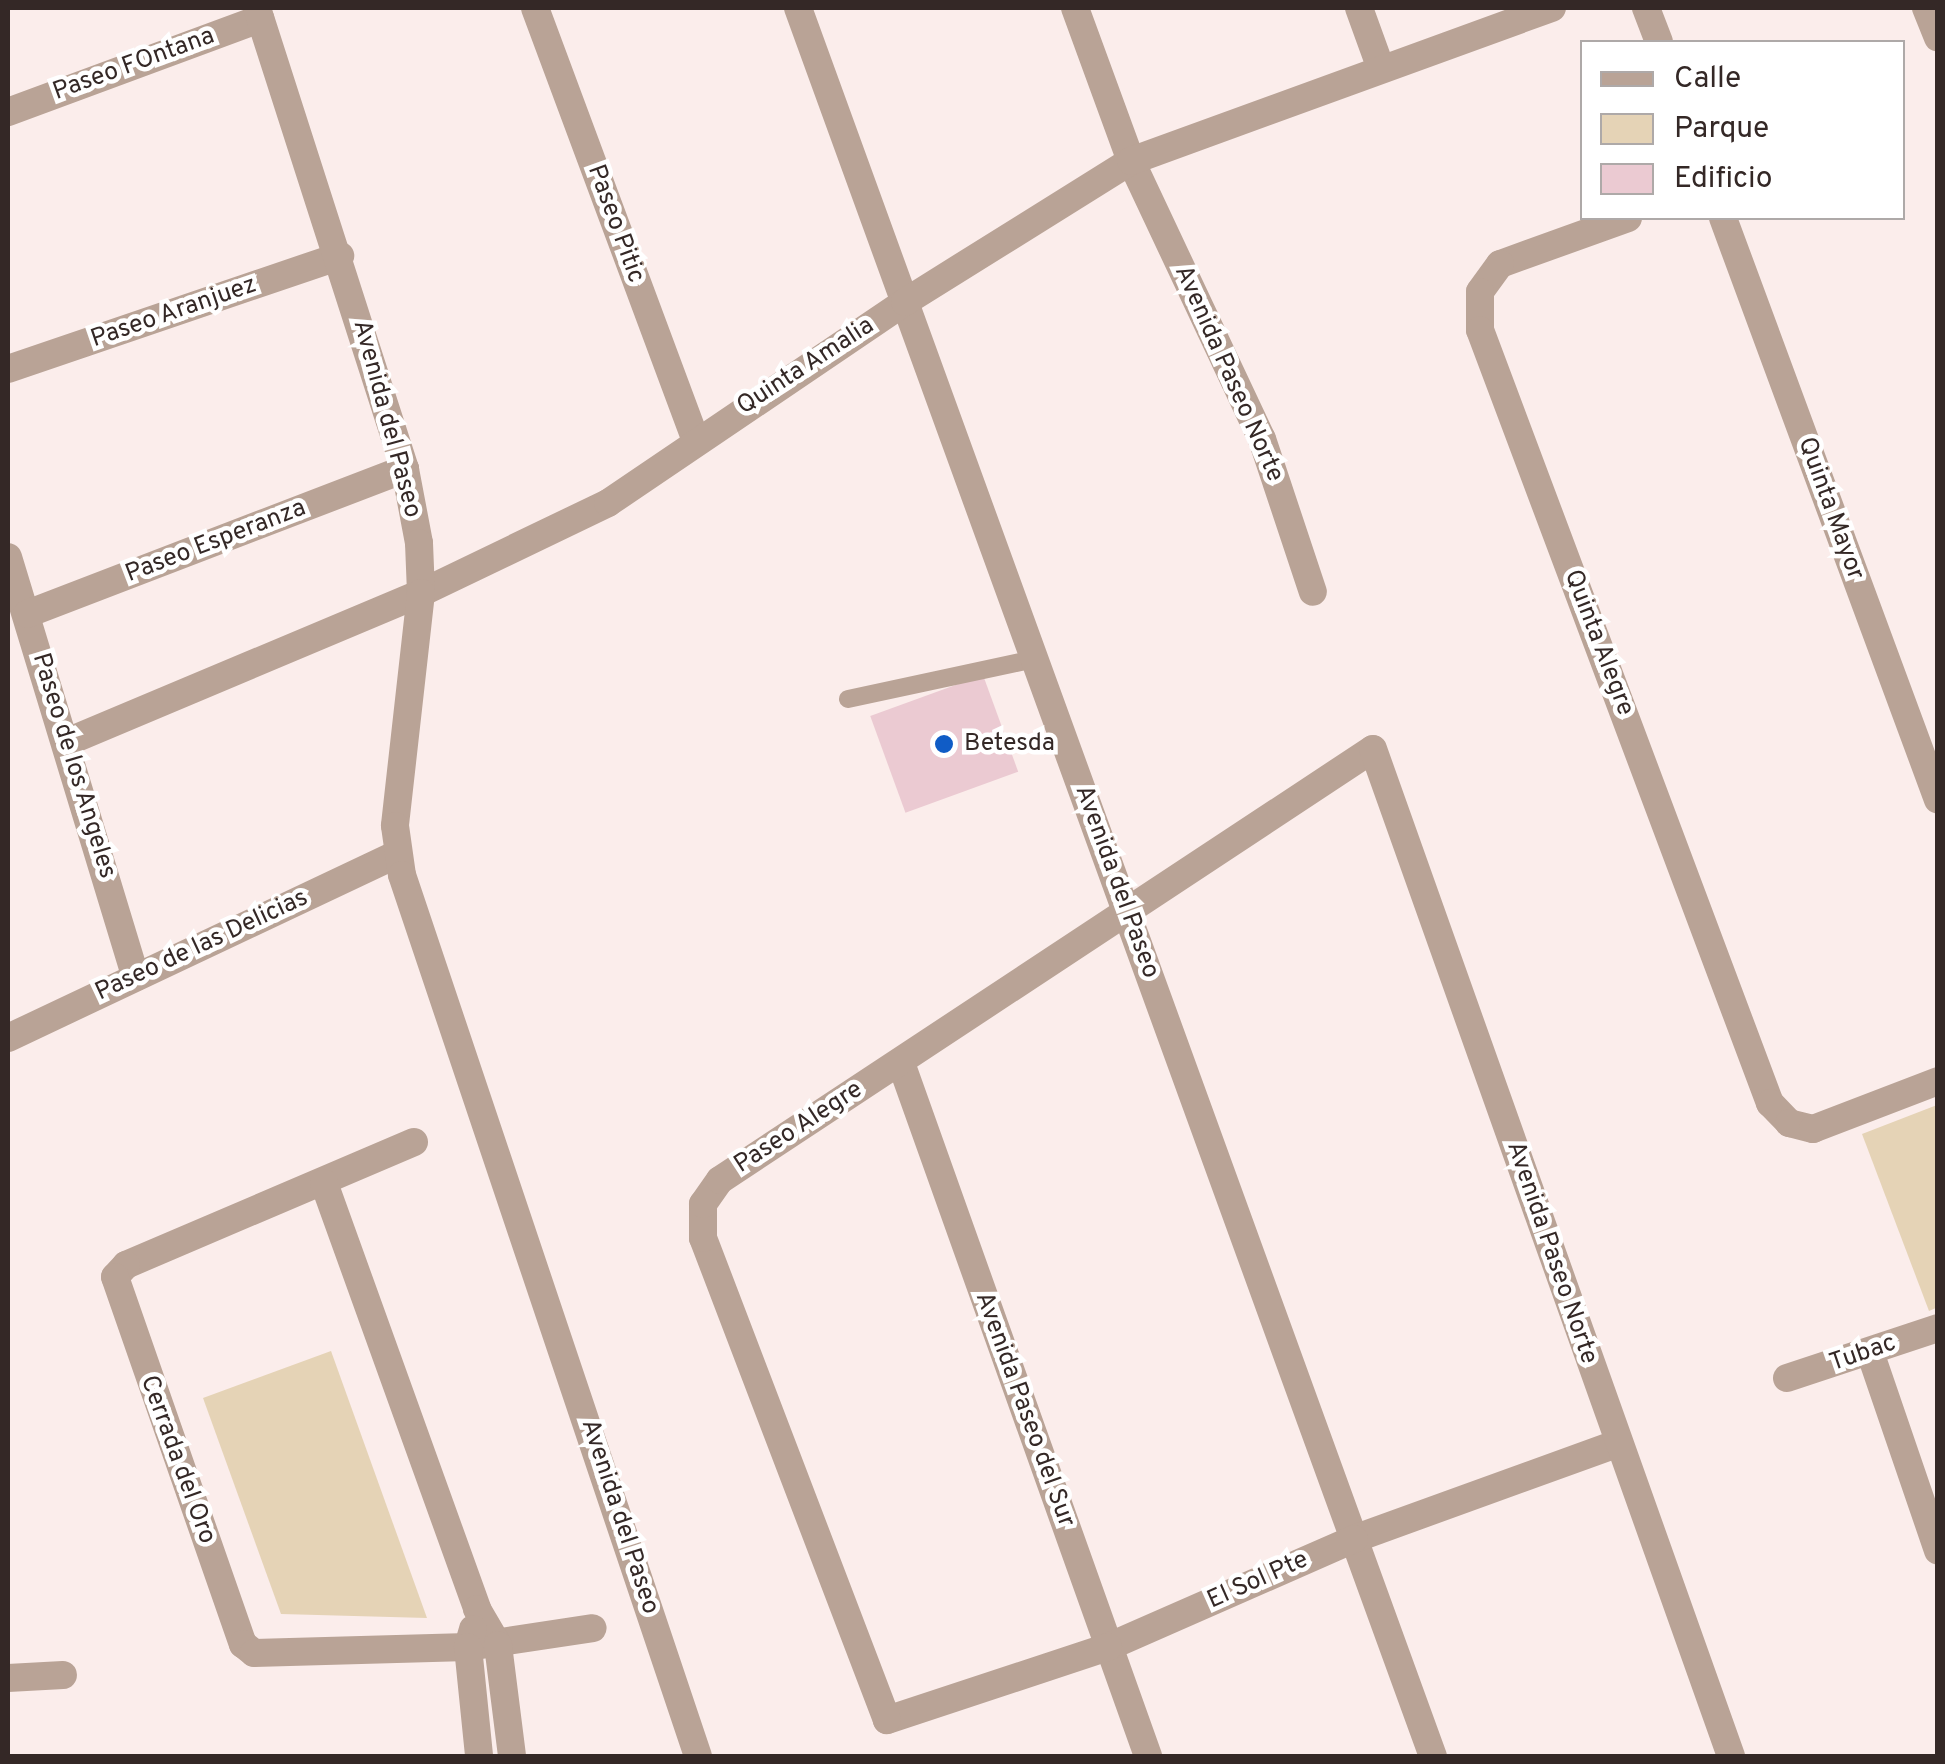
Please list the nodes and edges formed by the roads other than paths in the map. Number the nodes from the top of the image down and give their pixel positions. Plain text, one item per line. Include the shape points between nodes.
1 (534, 8) edge
2 (798, 8) edge
3 (1075, 8) edge
4 (1359, 8) edge
5 (1552, 8) edge
6 (1646, 8) edge
7 (1926, 8) edge
8 (258, 13) edge
9 (1938, 38) edge
10 (1658, 40) edge
11 (1380, 66) junction
12 (8, 112) edge
13 (1131, 161) junction
14 (1622, 220) edge
15 (1725, 220) edge
16 (340, 256) junction
17 (905, 302) junction
18 (8, 369) edge
19 (696, 440) junction
20 (405, 469) junction
21 (8, 557) edge
22 (1314, 592) dead end
23 (421, 593) junction
24 (27, 614) junction
25 (1034, 658) junction
26 (848, 699) dead end
27 (67, 742) junction
28 (1373, 748) joint
29 (1938, 800) edge
30 (397, 854) junction
31 (1125, 909) junction
32 (136, 977) junction
33 (8, 1038) edge
34 (901, 1063) junction
35 (1938, 1081) edge
36 (414, 1142) dead end
37 (324, 1183) junction
38 (1938, 1328) edge
39 (1870, 1352) junction
40 (1788, 1378) dead end
41 (1619, 1443) junction
42 (1354, 1539) junction
43 (1938, 1552) edge
44 (477, 1609) junction
45 (593, 1628) dead end
46 (498, 1645) junction
47 (1108, 1647) junction
48 (468, 1648) junction
49 (63, 1675) dead end
50 (8, 1678) edge
51 (899, 1721) joint
52 (479, 1756) edge
53 (512, 1756) edge
54 (698, 1756) edge
55 (1148, 1756) edge
56 (1432, 1756) edge
57 (1732, 1756) edge

1 - 19 street, Paseo Pitic
2 - 17 street, Avenida del Paseo
3 - 13 street, Avenida Paseo Norte
4 - 11 street
5 - 11 street, Quinta Amalia
6 - 10 street
7 - 9 street
8 - 12 street, Paseo FOntana
8 - 16 street, Avenida del Paseo
11 - 13 street, Quinta Amalia
13 - 17 street, Quinta Amalia
13 - 22 street, Avenida Paseo Norte via 1262,438
14 - 35 street, Quinta Alegre via 1500,264 1480,292 1480,330 1770,1103 1789,1123 1813,1129
15 - 29 street, Quinta Mayor
16 - 18 street, Paseo Aranjuez
16 - 20 street, Avenida del Paseo
17 - 19 street, Quinta Amalia
17 - 25 street, Avenida del Paseo
19 - 23 street, Quinta Amalia via 608,503
20 - 23 street, Avenida del Paseo
20 - 24 street, Paseo Esperanza
21 - 24 street, Paseo de los Angeles
23 - 27 street, Quinta Amalia
23 - 30 street, Avenida del Paseo
24 - 27 street, Paseo de los Angeles
25 - 26 lane
25 - 31 street, Avenida del Paseo
27 - 32 street, Paseo de los Angeles
28 - 31 street, Paseo Alegre
28 - 41 street, Avenida Paseo Norte
30 - 32 street, Paseo de las Delicias
30 - 54 street, Avenida del Paseo
31 - 34 street, Paseo Alegre
31 - 42 street, Avenida del Paseo
32 - 33 street, Paseo de las Delicias
34 - 47 street, Avenida Paseo del Sur
34 - 51 street, Paseo Alegre via 720,1180 700,1220 885,1718
36 - 37 street, Cerrada del Oro
37 - 44 street
37 - 48 street, Cerrada del Oro via 126,1265 116,1277 243,1644 254,1653
38 - 39 street, Tubac
39 - 40 street, Tubac
39 - 43 street
41 - 42 street, El Sol Pte
41 - 57 street, Avenida Paseo Norte
42 - 47 street, El Sol Pte
42 - 56 street, Avenida del Paseo
44 - 46 street
44 - 48 street
45 - 46 street, Cerrada del Oro
46 - 48 street, Cerrada del Oro
46 - 53 street
47 - 51 street, El Sol Pte
47 - 55 street, Avenida Paseo del Sur
48 - 52 street
49 - 50 street

